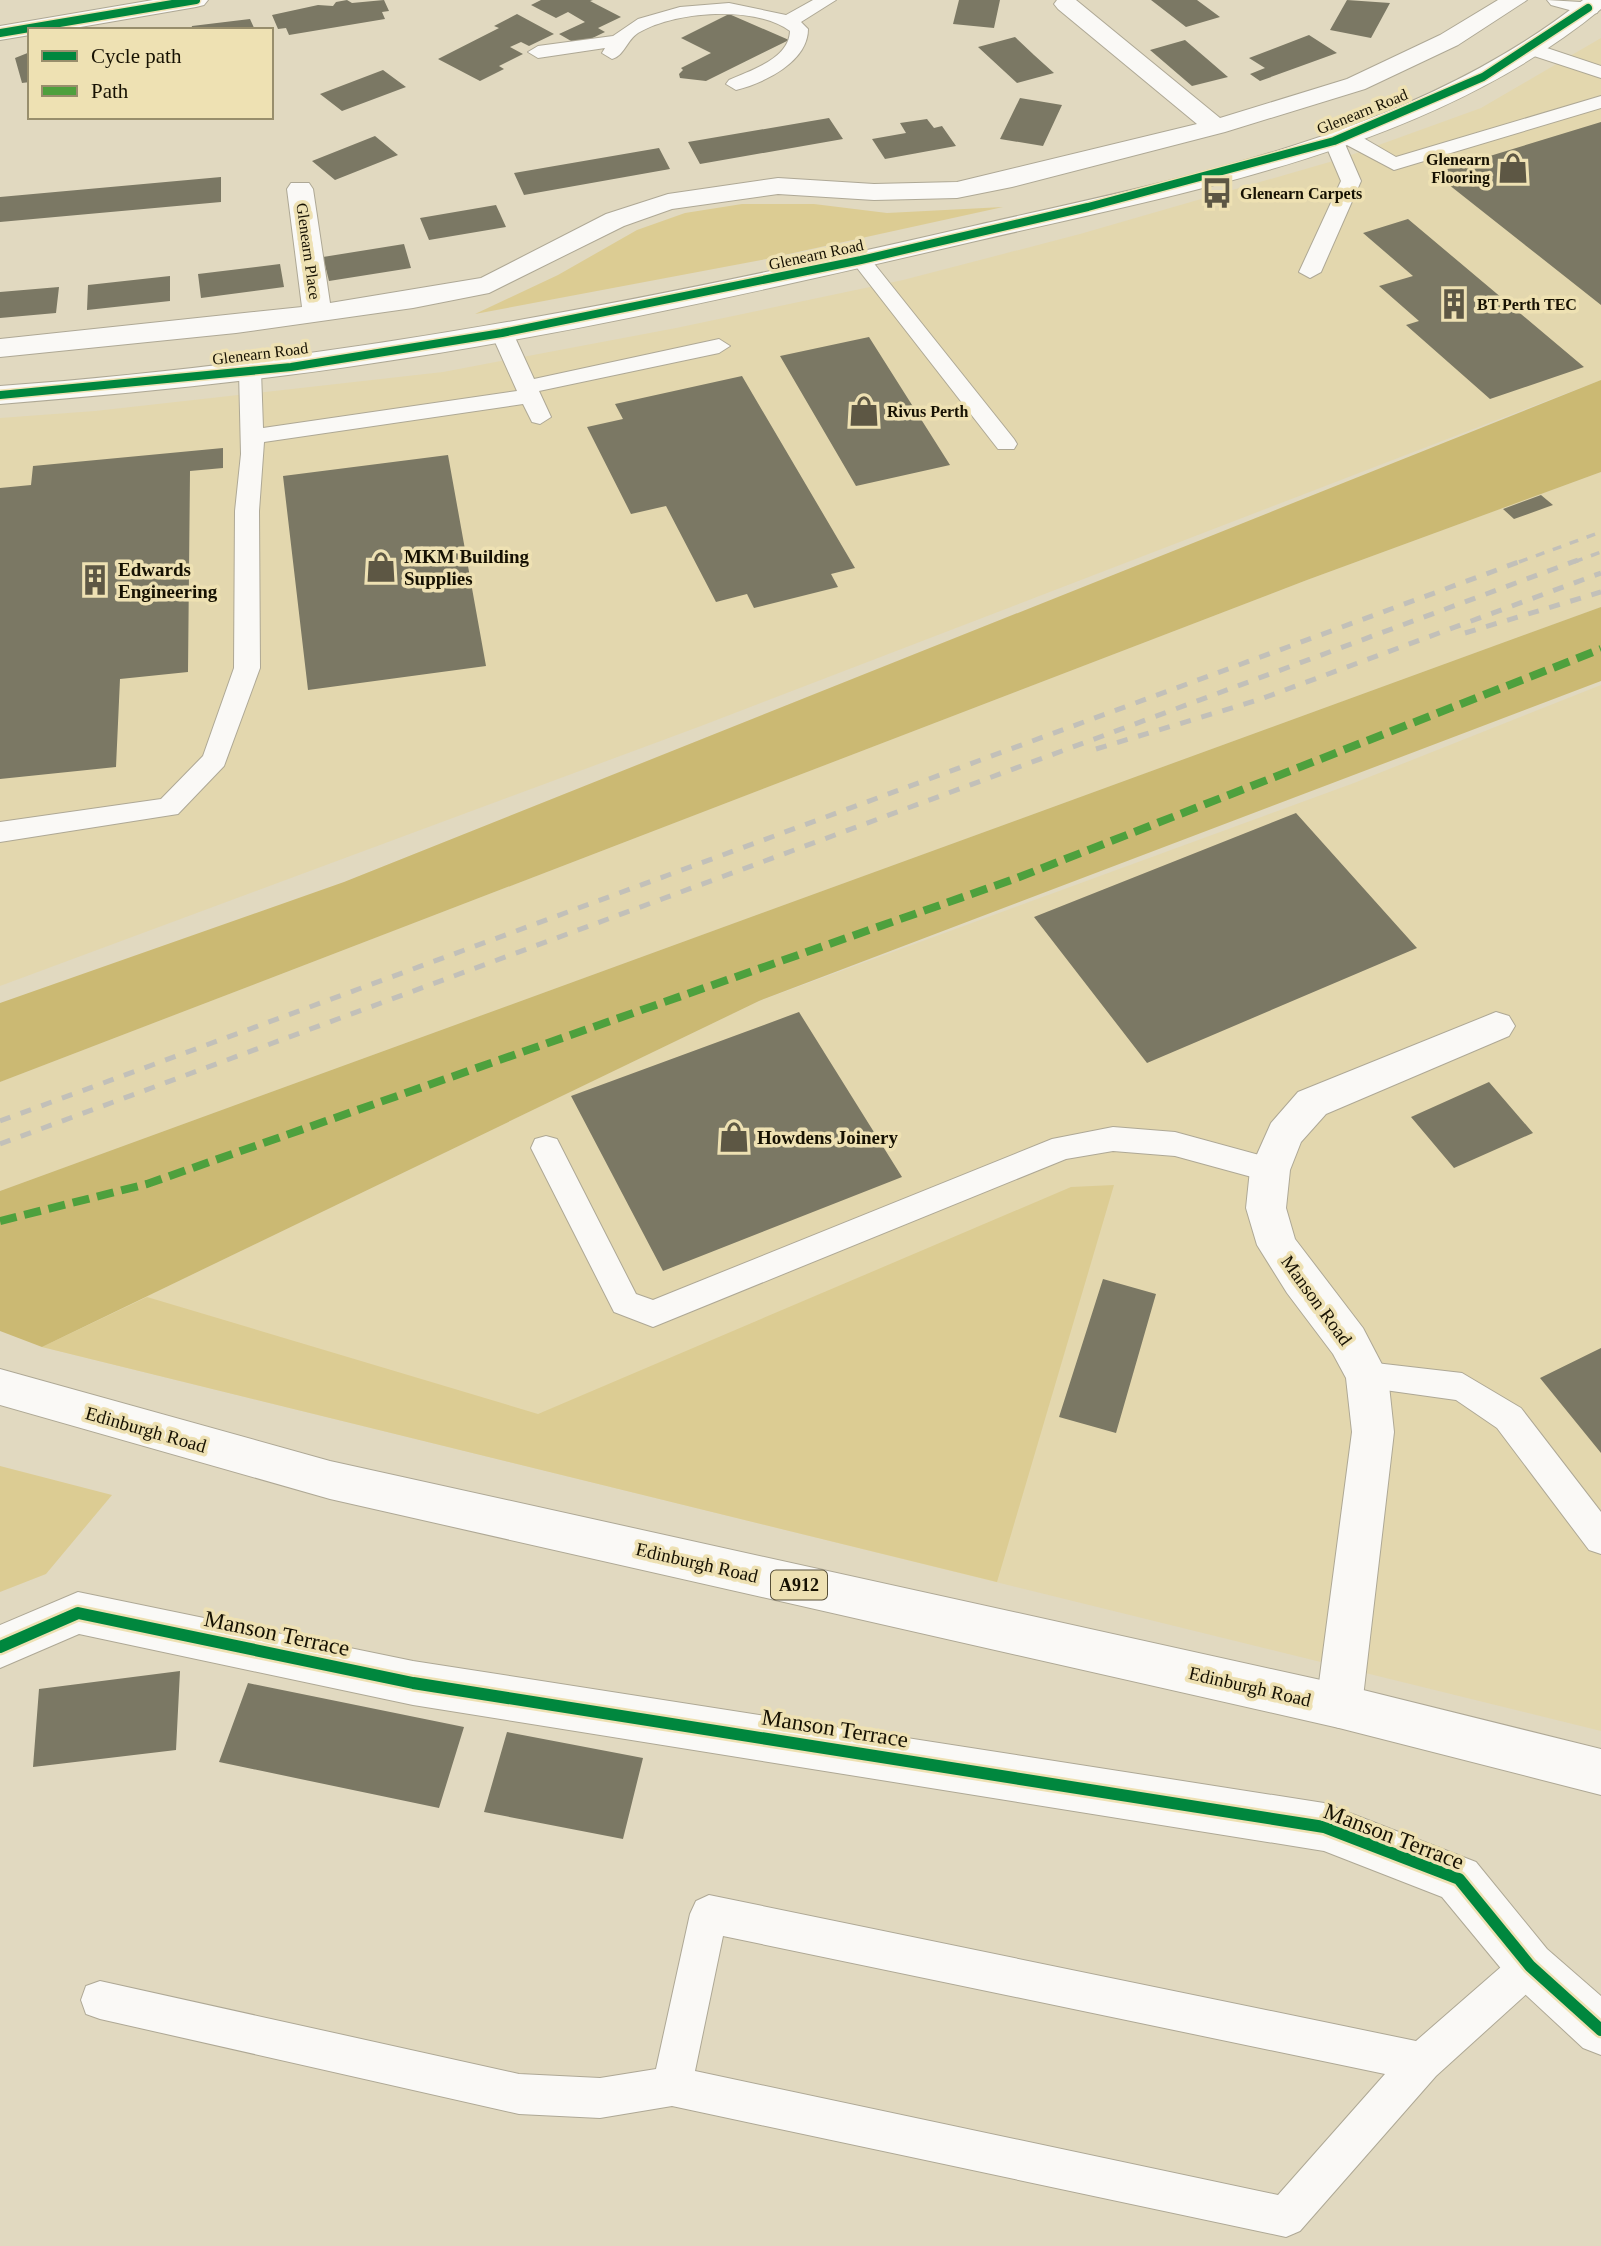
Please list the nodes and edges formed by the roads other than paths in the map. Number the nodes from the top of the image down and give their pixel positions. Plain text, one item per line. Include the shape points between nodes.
1 (196, 0) edge
2 (827, 0) edge
3 (1516, 0) edge
4 (1559, 0) edge
5 (1066, 4) dead end
6 (1592, 4) edge
7 (788, 21) junction
8 (28, 28) edge
9 (30, 28) edge
10 (0, 33) edge
11 (1529, 48) junction
12 (538, 52) dead end
13 (1601, 72) edge
14 (736, 84) dead end
15 (1601, 102) edge
16 (1216, 127) junction
17 (1340, 139) junction
18 (300, 189) dead end
19 (861, 260) junction
20 (1310, 272) dead end
21 (317, 312) junction
22 (502, 333) junction
23 (719, 346) dead end
24 (0, 348) edge
25 (250, 371) junction
26 (0, 395) edge
27 (532, 400) junction
28 (253, 437) junction
29 (1006, 444) dead end
30 (0, 832) edge
31 (1496, 1026) dead end
32 (546, 1148) dead end
33 (1270, 1170) junction
34 (1367, 1376) junction
35 (0, 1387) edge
36 (1601, 1539) edge
37 (0, 1647) edge
38 (1339, 1706) junction
39 (1601, 1772) edge
40 (1530, 1966) junction
41 (100, 2000) dead end
42 (1601, 2030) edge
43 (1422, 2062) junction
44 (672, 2086) junction

1 - 9 street
2 - 7 lane
3 - 16 street, Glenearn Road via 1449,40 1356,84
4 - 6 street
5 - 16 street
6 - 11 street, Glenearn Road
7 - 12 lane via 730,9 704,10 647,22 614,47
7 - 14 lane via 799,29 796,50
8 - 10 street
11 - 13 lane
11 - 17 street, Glenearn Road via 1483,77
15 - 17 lane via 1394,164
16 - 21 street, Glenearn Road via 957,190 874,192 778,186 668,202 615,220 489,285
17 - 19 street, Glenearn Road via 1088,207
17 - 20 lane via 1351,181
18 - 21 street, Glenearn Place
19 - 22 street, Glenearn Road
19 - 29 lane
21 - 24 street, Glenearn Road via 236,325
22 - 25 street, Glenearn Road
22 - 27 lane
23 - 27 lane
25 - 26 street, Glenearn Road
25 - 28 lane
27 - 28 lane
28 - 30 lane via 247,511 247,668 215,760 169,807
31 - 33 street, Manson Road via 1312,1103 1284,1134
32 - 33 lane via 625,1303 653,1314 1063,1148 1113,1139 1175,1144
33 - 34 street, Manson Road via 1266,1208 1277,1245 1348,1341
34 - 36 lane via 1462,1387 1509,1418
34 - 38 street, Manson Road via 1373,1432
35 - 38 street, Edinburgh Road / A912 via 330,1480
37 - 40 street, Manson Terrace via 78,1613 413,1683 1325,1827 1459,1880
38 - 39 street, Edinburgh Road / A912
40 - 42 street, Manson Terrace
40 - 43 lane
41 - 44 lane via 519,2094 600,2098
43 - 44 lane via 1286,2217
43 - 44 lane via 709,1914

